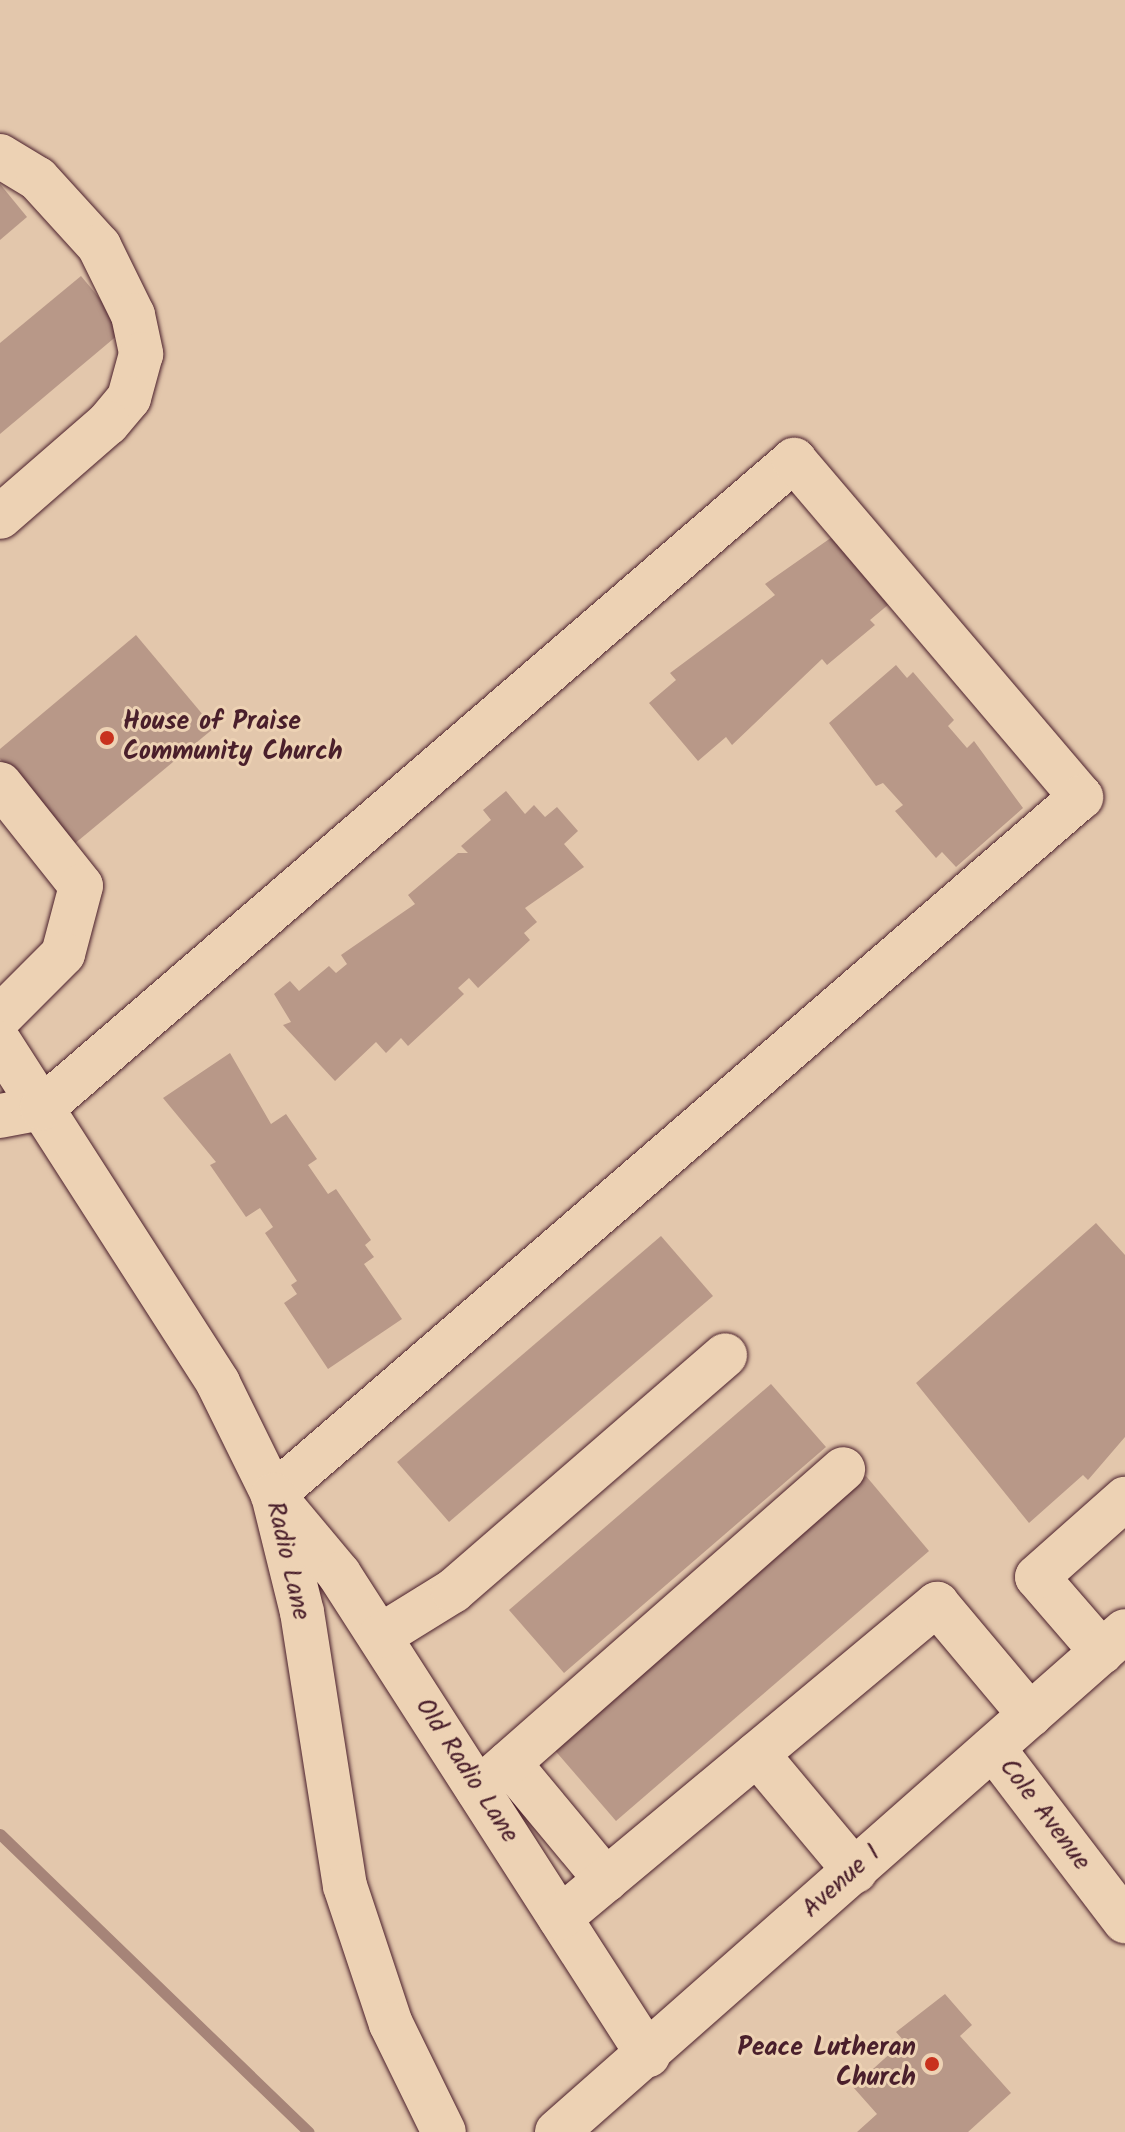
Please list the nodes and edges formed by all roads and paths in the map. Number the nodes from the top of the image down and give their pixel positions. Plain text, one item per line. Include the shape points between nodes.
1 (0, 156) edge
2 (0, 517) edge
3 (0, 784) edge
4 (0, 1017) edge
5 (0, 1043) edge
6 (21, 1112) edge
7 (725, 1355) dead end
8 (843, 1469) dead end
9 (273, 1495) junction
10 (1125, 1499) edge
11 (380, 1636) junction
12 (1113, 1641) edge
13 (1030, 1715) junction
14 (993, 1748) junction
15 (757, 1754) junction
16 (494, 1776) junction
17 (855, 1871) junction
18 (606, 1880) junction
19 (560, 1918) junction
20 (1125, 1921) edge
21 (648, 2055) junction
22 (444, 2132) edge
23 (557, 2132) edge

1 - 2 street via 38,179 99,246 133,315 141,354 129,398 108,423
3 - 4 street via 81,886 63,954
5 - 6 street, Radio Lane
6 - 9 street, Radio Lane via 218,1383
6 - 9 street via 794,460 1081,797
7 - 11 street via 453,1591
8 - 16 street
9 - 11 street, Old Radio Lane
9 - 22 street, Radio Lane via 302,1612 345,1886 391,2024
10 - 12 street via 1037,1577
11 - 16 street, Old Radio Lane
12 - 13 street, Avenue I
13 - 14 street, Avenue I
13 - 15 street via 937,1604
14 - 17 street, Avenue I
14 - 20 street, Cole Avenue
15 - 17 street
15 - 18 street
16 - 18 street
16 - 19 street, Old Radio Lane
17 - 21 street, Avenue I
18 - 19 street
19 - 21 street, Old Radio Lane
21 - 23 street, Avenue I

